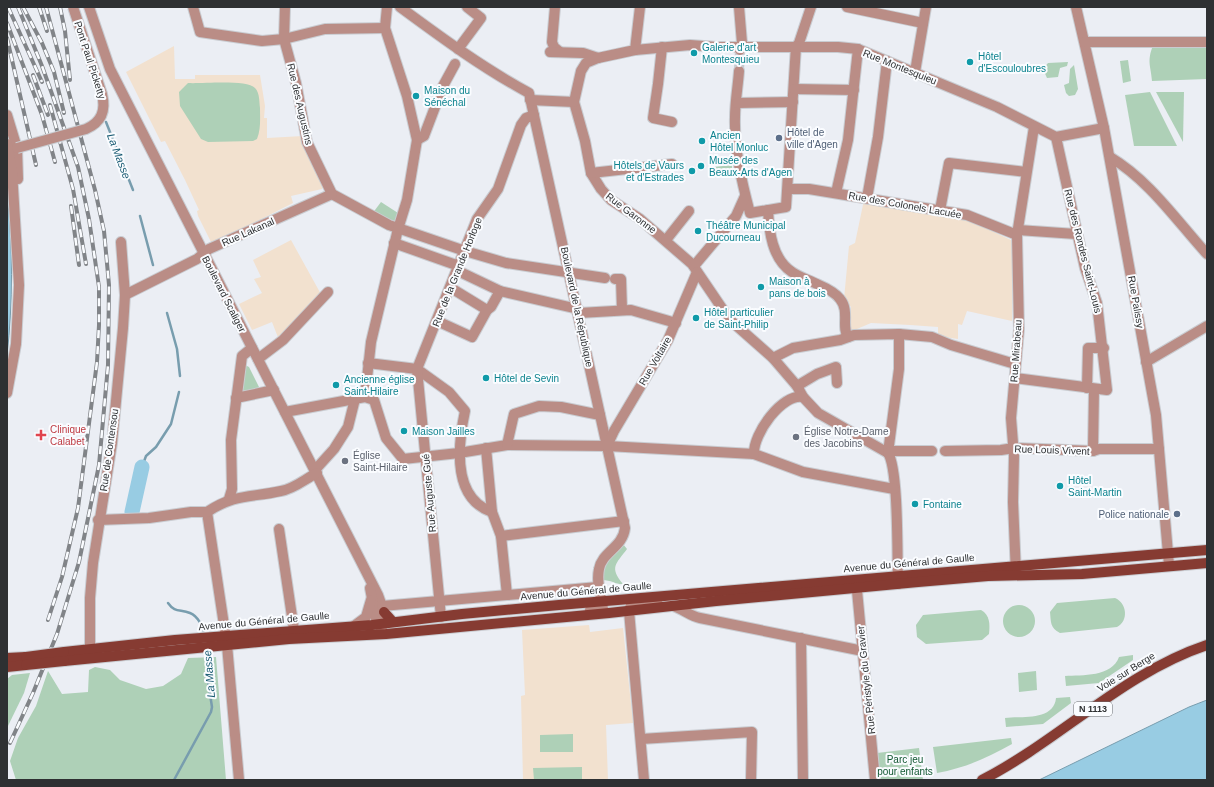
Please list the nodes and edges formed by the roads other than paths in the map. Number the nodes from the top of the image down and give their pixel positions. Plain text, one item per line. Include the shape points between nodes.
1 (73, 7) edge
2 (89, 7) edge
3 (193, 7) edge
4 (285, 7) edge
5 (386, 7) edge
6 (400, 7) edge
7 (467, 7) edge
8 (555, 7) edge
9 (640, 7) edge
10 (739, 7) edge
11 (810, 7) edge
12 (847, 7) edge
13 (926, 7) edge
14 (1076, 7) edge
15 (923, 23) junction
16 (385, 28) junction
17 (284, 39) junction
18 (1085, 42) junction
19 (1207, 42) edge
20 (797, 46) junction
21 (662, 47) junction
22 (741, 49) junction
23 (858, 49) junction
24 (635, 50) junction
25 (458, 56) junction
26 (598, 58) junction
27 (888, 61) junction
28 (739, 71) tunnel mouth
29 (915, 72) junction
30 (794, 89) junction
31 (854, 90) junction
32 (530, 96) junction
33 (574, 102) junction
34 (793, 102) junction
35 (737, 103) junction
36 (7, 115) edge
37 (534, 115) junction
38 (672, 122) dead end
39 (1034, 127) junction
40 (1104, 128) junction
41 (7, 129) edge
42 (1056, 137) junction
43 (417, 140) junction
44 (11, 148) edge
45 (1110, 157) junction
46 (672, 164) dead end
47 (1026, 172) junction
48 (591, 173) junction
49 (788, 189) junction
50 (836, 193) junction
51 (332, 194) junction
52 (745, 196) junction
53 (867, 198) junction
54 (768, 210) junction
55 (940, 210) junction
56 (689, 211) dead end
57 (750, 212) junction
58 (736, 216) junction
59 (398, 229) junction
60 (1018, 233) junction
61 (1076, 234) junction
62 (666, 240) junction
63 (121, 242) dead end
64 (394, 243) junction
65 (465, 251) junction
66 (203, 253) junction
67 (1207, 254) edge
68 (458, 268) junction
69 (695, 269) junction
70 (570, 274) junction
71 (451, 288) junction
72 (500, 291) junction
73 (328, 292) dead end
74 (125, 295) junction
75 (487, 310) junction
76 (622, 310) junction
77 (578, 311) junction
78 (437, 321) junction
79 (676, 323) junction
80 (1207, 326) edge
81 (899, 334) junction
82 (848, 337) junction
83 (252, 348) junction
84 (1104, 348) junction
85 (773, 358) junction
86 (258, 359) junction
87 (1146, 362) junction
88 (368, 363) junction
89 (1015, 364) junction
90 (417, 369) junction
91 (1015, 378) junction
92 (837, 383) dead end
93 (797, 386) junction
94 (1090, 389) junction
95 (274, 390) junction
96 (7, 393) edge
97 (803, 397) junction
98 (236, 398) junction
99 (360, 398) junction
100 (285, 412) junction
101 (600, 415) junction
102 (507, 445) junction
103 (607, 446) junction
104 (486, 448) junction
105 (1014, 448) junction
106 (1159, 449) junction
107 (932, 451) dead end
108 (944, 451) dead end
109 (1093, 451) junction
110 (459, 453) junction
111 (888, 453) junction
112 (754, 454) junction
113 (426, 457) junction
114 (316, 472) junction
115 (894, 489) junction
116 (230, 499) junction
117 (207, 512) junction
118 (492, 512) junction
119 (98, 520) junction
120 (624, 522) junction
121 (279, 529) dead end
122 (502, 536) junction
123 (1207, 550) edge
124 (1168, 554) junction
125 (1207, 563) edge
126 (1169, 566) junction
127 (1016, 571) junction
128 (368, 576) junction
129 (897, 580) junction
130 (856, 584) junction
131 (598, 587) junction
132 (507, 595) junction
133 (372, 596) junction
134 (663, 596) junction
135 (439, 602) junction
136 (602, 602) junction
137 (673, 606) junction
138 (383, 609) junction
139 (629, 611) junction
140 (441, 617) junction
141 (543, 619) junction
142 (384, 626) junction
143 (294, 630) junction
144 (354, 631) junction
145 (801, 638) junction
146 (224, 643) junction
147 (1207, 645) edge
148 (863, 651) junction
149 (90, 653) junction
150 (7, 658) edge
151 (26, 661) junction
152 (7, 667) edge
153 (641, 739) junction
154 (239, 780) edge
155 (644, 780) edge
156 (751, 780) edge
157 (803, 780) edge
158 (875, 780) edge
159 (982, 780) edge

1 - 44 street, Pont Paul Picketty, bridge via 102,94 102,116 86,129
2 - 66 street, Boulevard Scaliger via 110,69
3 - 17 street via 200,32 262,41
4 - 17 street, Rue des Augustins
5 - 16 street
6 - 25 street
7 - 25 street via 482,18
8 - 26 street via 552,42 555,52 590,54
9 - 24 street
10 - 22 street
11 - 20 street
12 - 15 street
13 - 15 street
14 - 18 street, Rue Palissy
15 - 29 street
16 - 17 street via 325,29
16 - 43 street via 407,96
17 - 51 street, Rue des Augustins via 296,83 307,142
18 - 19 street
18 - 40 street, Rue Palissy
20 - 22 street, Rue Montesquieu
20 - 23 street, Rue Montesquieu
20 - 30 street
21 - 22 street, Rue Montesquieu via 690,45
21 - 24 street, Rue Montesquieu
21 - 38 street via 653,118
23 - 27 street, Rue Montesquieu
23 - 31 street
24 - 26 street, Rue Montesquieu
25 - 32 street
25 - 43 street via 443,86 424,136
26 - 33 street via 586,63 581,70
27 - 29 street, Rue Montesquieu
27 - 53 street
28 - 35 street
29 - 39 street, Rue Montesquieu via 996,107
30 - 31 street
30 - 34 street
31 - 50 street via 848,140
32 - 33 street
32 - 37 street, Boulevard de la République
33 - 48 street, Rue Garonne
34 - 35 street
34 - 49 street
35 - 52 street via 736,135
36 - 44 street
37 - 65 street, Rue de la Grande Horloge via 526,118 521,125 498,189 477,219
37 - 70 street, Boulevard de la République
39 - 42 street, Rue Montesquieu
39 - 47 street, Rue Mirabeau
40 - 42 street
40 - 45 street, Rue Palissy
41 - 44 street
42 - 61 street, Rue des Rondes Saint-Louis
43 - 59 street via 407,200
44 - 96 street via 21,258 16,344
45 - 67 street via 1149,187
45 - 87 street, Rue Palissy
46 - 48 street
47 - 55 street via 949,163
47 - 60 street, Rue Mirabeau
48 - 62 street, Rue Garonne via 600,189 611,200
49 - 50 street, Rue des Colonels Lacuée
49 - 54 street via 786,208
50 - 53 street, Rue des Colonels Lacuée
51 - 59 street
51 - 66 street, Rue Lakanal
52 - 57 street
52 - 58 street, Rue Voltaire
53 - 55 street, Rue des Colonels Lacuée
54 - 57 street
54 - 82 street via 773,246 791,272 839,297 845,308
55 - 60 street, Rue des Colonels Lacuée via 967,215
56 - 62 street
57 - 58 street
58 - 69 street, Rue Voltaire
59 - 64 street
59 - 65 street
60 - 61 street, Rue des Colonels Lacuée
60 - 89 street, Rue Mirabeau via 1018,329
61 - 84 street, Rue des Rondes Saint-Louis via 1097,303
62 - 69 street, Rue Garonne
63 - 74 street, Rue de Contensou
64 - 68 street
64 - 88 street
65 - 68 street, Rue de la Grande Horloge
65 - 70 street via 506,263
66 - 74 street, Rue Lakanal via 197,259
66 - 83 street, Boulevard Scaliger
68 - 71 street, Rue de la Grande Horloge
68 - 72 street
69 - 79 street, Rue Voltaire
69 - 85 street, Rue Garonne via 730,320
70 - 76 street via 622,279
70 - 77 street, Boulevard de la République
71 - 75 street
71 - 78 street, Rue de la Grande Horloge
72 - 75 street
72 - 77 street
73 - 86 street via 283,340
74 - 119 street, Rue de Contensou via 112,443
75 - 78 street via 472,337
76 - 77 street
76 - 79 street via 631,310
77 - 101 street, Boulevard de la République
78 - 90 street, Rue de la Grande Horloge
79 - 103 street, Rue Voltaire
80 - 87 street
81 - 82 street via 856,334
81 - 89 street via 932,337
81 - 111 street via 899,369
82 - 85 street via 793,348
83 - 86 street, Boulevard Scaliger
83 - 98 street via 242,356
84 - 94 street via 1088,348
84 - 94 street, Rue des Rondes Saint-Louis via 1108,390
85 - 93 street, Rue Garonne
86 - 95 street, Boulevard Scaliger
87 - 106 street, Rue Palissy via 1156,415
88 - 90 street
88 - 99 street
89 - 91 street, Rue Mirabeau
90 - 110 street via 449,392 465,411
90 - 113 street, Rue Auguste Gué
91 - 94 street
91 - 105 street, Rue Mirabeau via 1011,418
92 - 93 street via 836,367 817,374
93 - 97 street, Rue Garonne
94 - 109 street
95 - 98 street
95 - 100 street, Boulevard Scaliger
97 - 111 street, Rue Garonne via 822,416
97 - 112 street via 787,401 770,417 758,434
98 - 116 street via 231,440
99 - 100 street
99 - 113 street via 374,400 386,438 403,459
99 - 114 street via 348,427
100 - 114 street, Boulevard Scaliger
101 - 102 street via 561,407 539,406 514,414
101 - 103 street, Boulevard de la République
102 - 103 street
102 - 104 street
103 - 112 street
103 - 120 street, Boulevard de la République
104 - 110 street
104 - 118 street
105 - 108 street, Rue Louis Vivent
105 - 109 street, Rue Louis Vivent
105 - 127 street, Rue Mirabeau
106 - 109 street, Rue Louis Vivent
106 - 124 street, Rue Palissy
107 - 111 street
110 - 113 street
110 - 118 street via 466,487 479,506
111 - 115 street via 891,458
112 - 115 street via 803,472
113 - 135 street, Rue Auguste Gué
114 - 116 street via 281,492
114 - 128 street, Boulevard Scaliger
115 - 129 street
116 - 117 street
117 - 119 street
117 - 146 street
118 - 122 street
119 - 149 street, Rue de Contensou via 90,598
120 - 122 street
120 - 131 street via 622,538 600,565
121 - 143 street
122 - 132 street
123 - 124 main road, Avenue du Général de Gaulle
124 - 126 street, Rue Palissy
124 - 127 main road, Avenue du Général de Gaulle
125 - 126 main road, Avenue du Général de Gaulle
126 - 127 main road, Avenue du Général de Gaulle via 1082,574
127 - 129 main road, Avenue du Général de Gaulle
128 - 133 street, Boulevard Scaliger
128 - 138 street, Boulevard Scaliger
129 - 130 main road, Avenue du Général de Gaulle
130 - 134 main road, Avenue du Général de Gaulle
130 - 137 main road, Avenue du Général de Gaulle
130 - 148 street, Rue Péristyle du Gravier
131 - 132 street, Avenue du Général de Gaulle
131 - 136 street
132 - 135 street, Avenue du Général de Gaulle
133 - 142 street, Boulevard Scaliger
133 - 144 street via 370,610
134 - 136 main road, Avenue du Général de Gaulle
134 - 139 street via 653,601 631,605
135 - 138 street, Avenue du Général de Gaulle
135 - 140 street, Rue Auguste Gué
136 - 140 main road, Avenue du Général de Gaulle
136 - 141 street via 603,609 554,613
137 - 139 main road, Avenue du Général de Gaulle
137 - 145 street via 692,616
138 - 142 main road
139 - 141 main road, Avenue du Général de Gaulle
139 - 153 street
140 - 142 main road, Avenue du Général de Gaulle
141 - 142 main road, Avenue du Général de Gaulle
142 - 144 main road, Avenue du Général de Gaulle
143 - 144 main road, Avenue du Général de Gaulle
143 - 146 main road, Avenue du Général de Gaulle
144 - 146 main road, Avenue du Général de Gaulle
145 - 148 street
145 - 157 street
146 - 149 main road, Avenue du Général de Gaulle
146 - 154 street
147 - 159 main road, Voie sur Berge / N 1113 via 1158,665 1012,764
148 - 158 street, Rue Péristyle du Gravier
149 - 151 main road, Avenue du Général de Gaulle, bridge
150 - 151 main road, Avenue du Général de Gaulle
151 - 152 main road
153 - 155 street
153 - 156 street via 752,732

